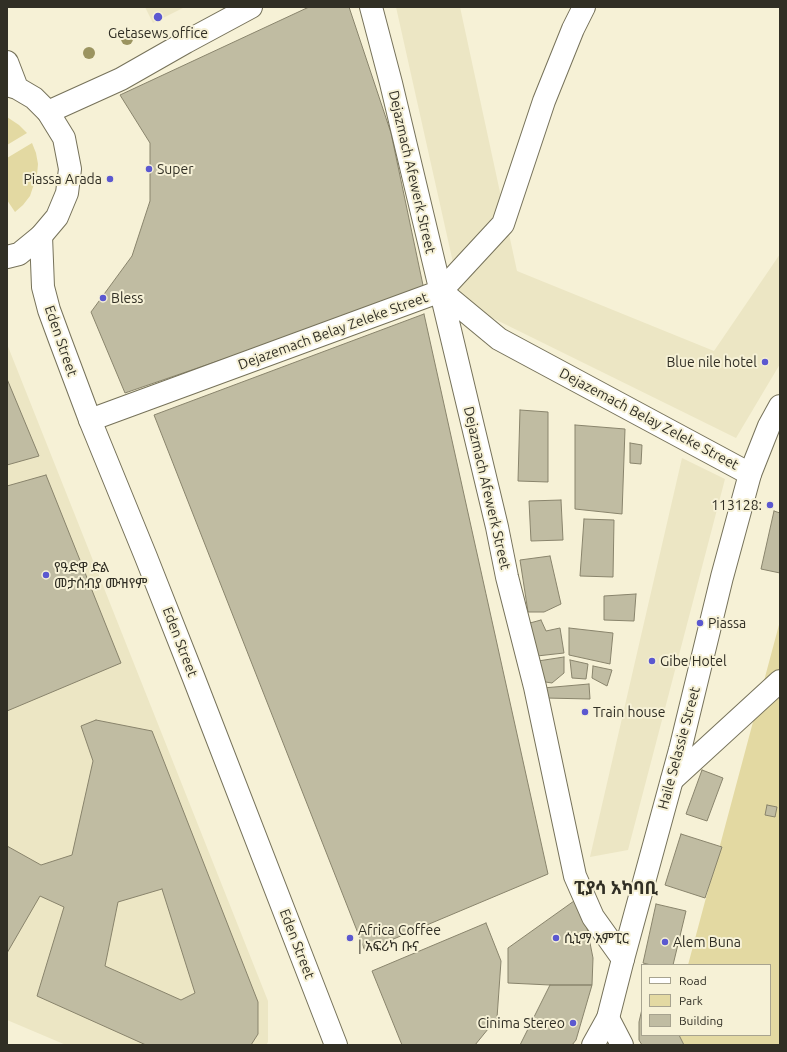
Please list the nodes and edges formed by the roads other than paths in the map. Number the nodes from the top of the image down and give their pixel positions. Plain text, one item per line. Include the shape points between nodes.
1 (251, 7) edge
2 (371, 7) edge
3 (584, 7) edge
4 (7, 62) edge
5 (12, 86) edge
6 (48, 112) junction
7 (41, 236) junction
8 (7, 257) edge
9 (441, 291) junction
10 (780, 406) edge
11 (90, 420) junction
12 (750, 474) junction
13 (780, 681) edge
14 (672, 780) junction
15 (623, 959) junction
16 (608, 1018) junction
17 (336, 1045) edge
18 (593, 1045) edge
19 (622, 1045) edge

1 - 6 main road via 121,79
2 - 9 main road, Dejazmach Afewerk Street
3 - 9 main road via 544,101 503,224
4 - 5 main road
5 - 6 main road via 34,98
6 - 7 main road via 64,138 70,169 67,193 57,217
7 - 8 main road via 19,254
7 - 11 main road, Eden Street via 43,287 49,310
9 - 11 main road, Dejazemach Belay Zeleke Street
9 - 12 main road, Dejazemach Belay Zeleke Street via 499,339
9 - 15 main road, Dejazmach Afewerk Street via 535,687 575,876 593,917
10 - 12 main road, Haile Selassie Street
11 - 17 main road, Eden Street via 149,564
12 - 14 main road, Haile Selassie Street
13 - 14 main road
14 - 15 main road, Haile Selassie Street
15 - 16 main road, Haile Selassie Street
16 - 18 main road, Haile Selassie Street
16 - 19 main road

